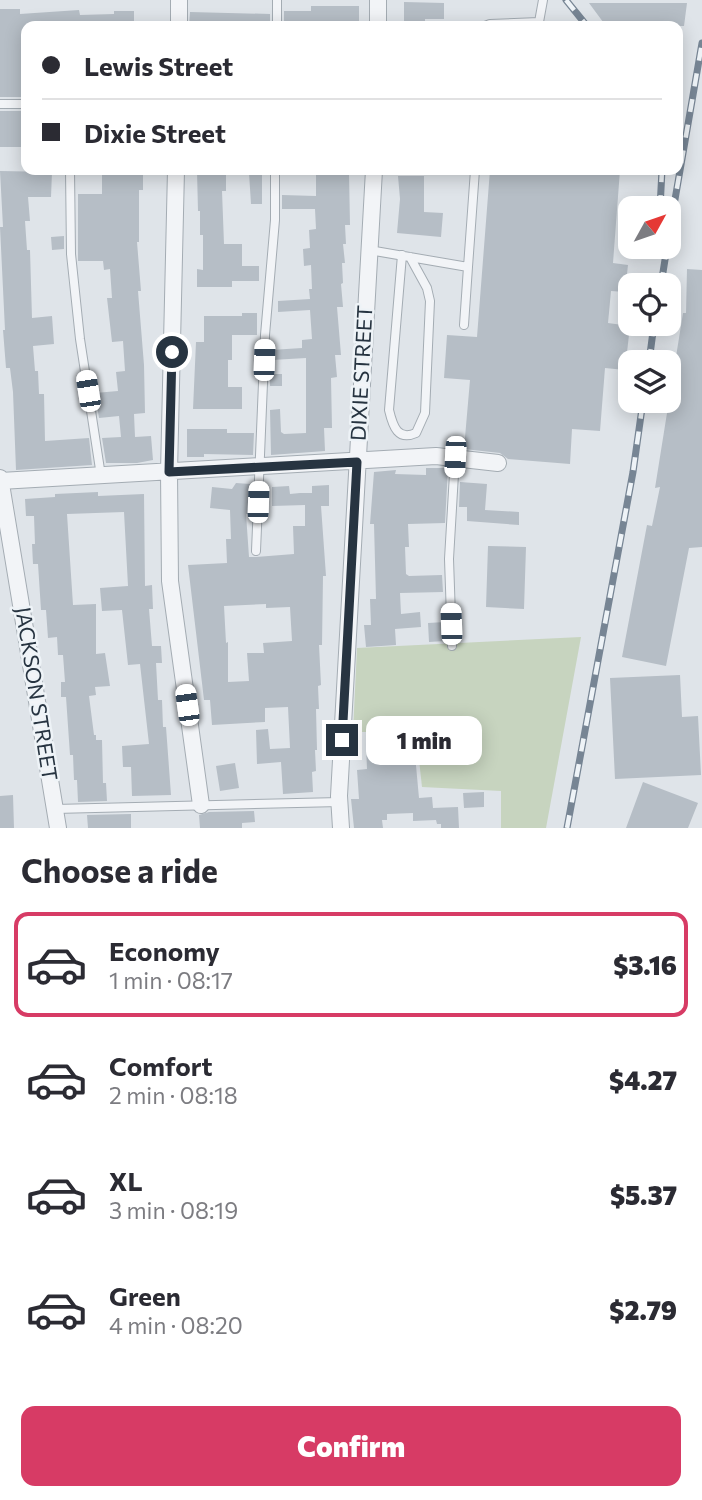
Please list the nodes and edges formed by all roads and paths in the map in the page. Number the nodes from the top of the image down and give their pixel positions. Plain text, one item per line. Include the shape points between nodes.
1 (180, 0) edge
2 (277, 0) edge
3 (378, 0) edge
4 (542, 0) edge
5 (179, 21) edge
6 (277, 21) edge
7 (378, 21) edge
8 (539, 21) edge
9 (0, 104) edge
10 (21, 104) edge
11 (70, 175) edge
12 (176, 175) edge
13 (275, 175) edge
14 (374, 175) edge
15 (475, 175) edge
16 (369, 250) junction
17 (406, 256) junction
18 (468, 267) junction
19 (464, 325) dead end
20 (455, 457) junction
21 (357, 462) junction
22 (498, 463) dead end
23 (259, 467) junction
24 (169, 472) junction
25 (101, 476) junction
26 (0, 480) edge
27 (256, 551) dead end
28 (452, 646) dead end
29 (340, 802) junction
30 (201, 805) junction
31 (55, 809) junction
32 (58, 828) edge
33 (341, 828) edge

1 - 5 street
2 - 6 lane
3 - 7 street
4 - 8 lane
9 - 10 lane
11 - 25 lane via 71,254
12 - 24 street
13 - 23 lane
14 - 16 street, DIXIE STREET
15 - 18 lane
16 - 17 lane
16 - 21 street, DIXIE STREET
17 - 17 lane via 430,301 425,413 416,433 401,436 390,410
17 - 18 lane
18 - 19 lane
20 - 21 street
20 - 22 street
20 - 28 lane via 449,559
21 - 23 street
21 - 29 street, DIXIE STREET
23 - 24 street
23 - 27 lane
24 - 25 street
24 - 30 street via 170,580
25 - 26 street
26 - 31 street, JACKSON STREET
29 - 30 lane
29 - 33 street, DIXIE STREET
30 - 31 lane
31 - 32 street, JACKSON STREET

